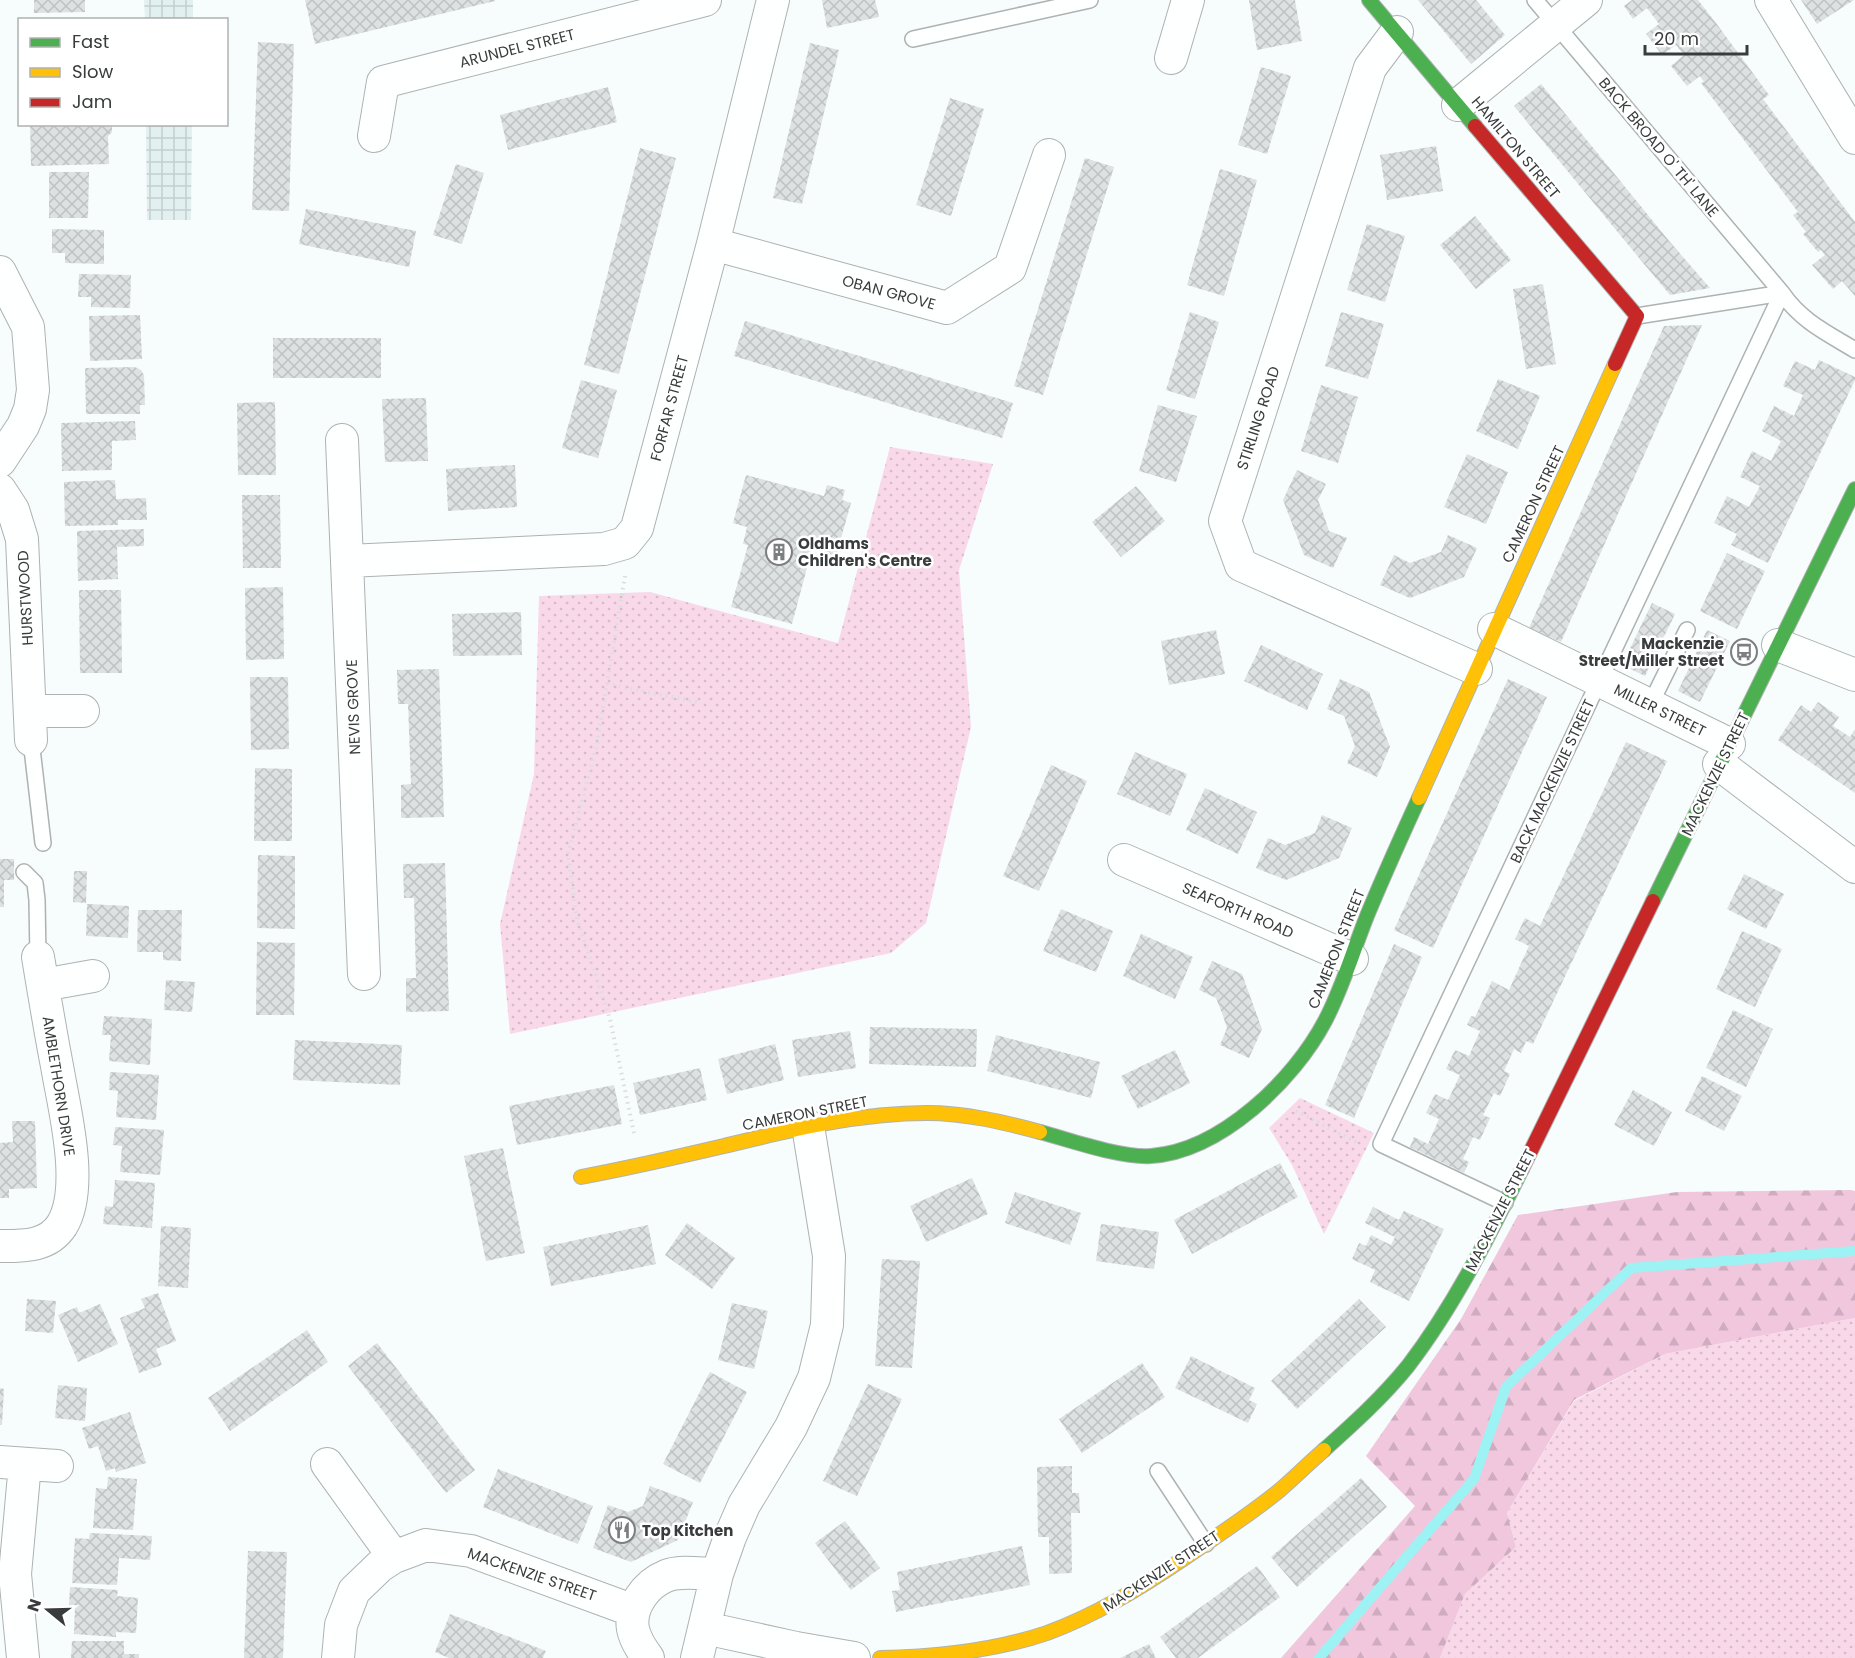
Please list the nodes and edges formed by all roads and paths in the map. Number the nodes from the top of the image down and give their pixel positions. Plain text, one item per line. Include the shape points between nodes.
1 (705, 0) edge
2 (773, 0) edge
3 (1090, 0) edge
4 (1188, 0) edge
5 (1369, 0) edge
6 (1535, 0) edge
7 (1586, 0) edge
8 (1771, 0) edge
9 (1556, 25) junction
10 (1397, 33) junction
11 (913, 39) dead end
12 (1171, 58) dead end
13 (1458, 105) junction
14 (374, 136) dead end
15 (1855, 138) edge
16 (1049, 155) dead end
17 (713, 244) junction
18 (0, 272) edge
19 (1782, 293) junction
20 (1637, 316) junction
21 (1855, 350) edge
22 (342, 440) dead end
23 (0, 461) edge
24 (1855, 489) edge
25 (0, 490) edge
26 (625, 543) junction
27 (348, 561) junction
28 (1494, 629) junction
29 (1687, 630) dead end
30 (1778, 645) junction
31 (1476, 669) junction
32 (1855, 675) edge
33 (1599, 680) junction
34 (607, 684) junction
35 (697, 702) dead end
36 (1650, 705) junction
37 (83, 711) dead end
38 (31, 725) junction
39 (1724, 754) junction
40 (44, 843) dead end
41 (1124, 860) dead end
42 (1855, 867) edge
43 (24, 872) dead end
44 (1352, 959) junction
45 (40, 971) junction
46 (364, 974) dead end
47 (93, 976) dead end
48 (1270, 1091) junction
49 (808, 1126) junction
50 (1381, 1144) junction
51 (640, 1166) junction
52 (581, 1177) dead end
53 (1505, 1203) junction
54 (0, 1246) edge
55 (12, 1463) edge
56 (327, 1464) dead end
57 (57, 1466) dead end
58 (1158, 1471) dead end
59 (1206, 1544) junction
60 (394, 1557) junction
61 (717, 1574) junction
62 (634, 1611) junction
63 (705, 1628) junction
64 (989, 1653) edge
65 (23, 1658) edge
66 (338, 1658) edge
67 (648, 1658) edge
68 (697, 1658) edge
69 (854, 1658) edge
70 (880, 1658) edge

1 - 14 street, ARUNDEL STREET via 383,82
2 - 17 street, FORFAR STREET
3 - 11 lane
4 - 12 street
5 - 10 street, HAMILTON STREET
6 - 9 lane, BACK BROAD O' TH' LANE
7 - 9 street
8 - 15 street
9 - 13 street
9 - 19 lane, BACK BROAD O' TH' LANE
10 - 13 street, HAMILTON STREET
10 - 31 street, STIRLING ROAD via 1370,68 1225,521 1240,565
13 - 20 street, HAMILTON STREET
16 - 17 street, OBAN GROVE via 1010,268 947,308
17 - 26 street, FORFAR STREET via 637,528
18 - 23 street via 28,327 33,390 23,426
19 - 20 lane
19 - 21 lane, BACK BROAD O' TH' LANE via 1805,320
19 - 33 lane, BACK MACKENZIE STREET
20 - 28 street, CAMERON STREET
22 - 27 street, NEVIS GROVE
24 - 30 street, MACKENZIE STREET
25 - 38 street, HURSTWOOD via 13,510 22,539
26 - 27 street via 604,549
26 - 34 path via 627,564
27 - 46 street, NEVIS GROVE
28 - 31 street, CAMERON STREET
28 - 33 street, MILLER STREET
29 - 36 lane
30 - 32 street
30 - 39 street, MACKENZIE STREET
31 - 44 street, CAMERON STREET via 1368,913
33 - 36 street, MILLER STREET
33 - 50 lane, BACK MACKENZIE STREET
34 - 35 path
34 - 51 path via 597,743 568,854 577,919 610,1019
36 - 39 street, MILLER STREET
37 - 38 street
38 - 40 lane
39 - 42 street, MILLER STREET
39 - 53 street, MACKENZIE STREET
41 - 44 street, SEAFORTH ROAD
43 - 45 lane via 35,883
44 - 48 street, CAMERON STREET via 1324,1023
45 - 47 street
45 - 54 street, AMBLETHORN DRIVE via 70,1146 69,1210 61,1226 47,1240 31,1246
48 - 49 street, CAMERON STREET via 1210,1139 1144,1156 998,1121 955,1115 873,1116
48 - 50 path via 1285,1105 1356,1142
49 - 51 street, CAMERON STREET
49 - 61 street via 829,1256 827,1325 814,1378 791,1427 744,1505
50 - 53 lane
51 - 52 street, CAMERON STREET
53 - 59 street, MACKENZIE STREET via 1446,1312 1407,1367 1363,1415 1279,1490
55 - 57 street
55 - 65 street via 15,1574
56 - 60 street
58 - 59 lane
59 - 64 street, MACKENZIE STREET via 1101,1610
60 - 62 street, MACKENZIE STREET via 426,1545 471,1551
60 - 66 street, MACKENZIE STREET via 354,1591 341,1625
61 - 62 street via 667,1575 640,1596
61 - 63 street
62 - 67 street via 632,1628
63 - 68 street
63 - 69 street
64 - 70 street, MACKENZIE STREET

